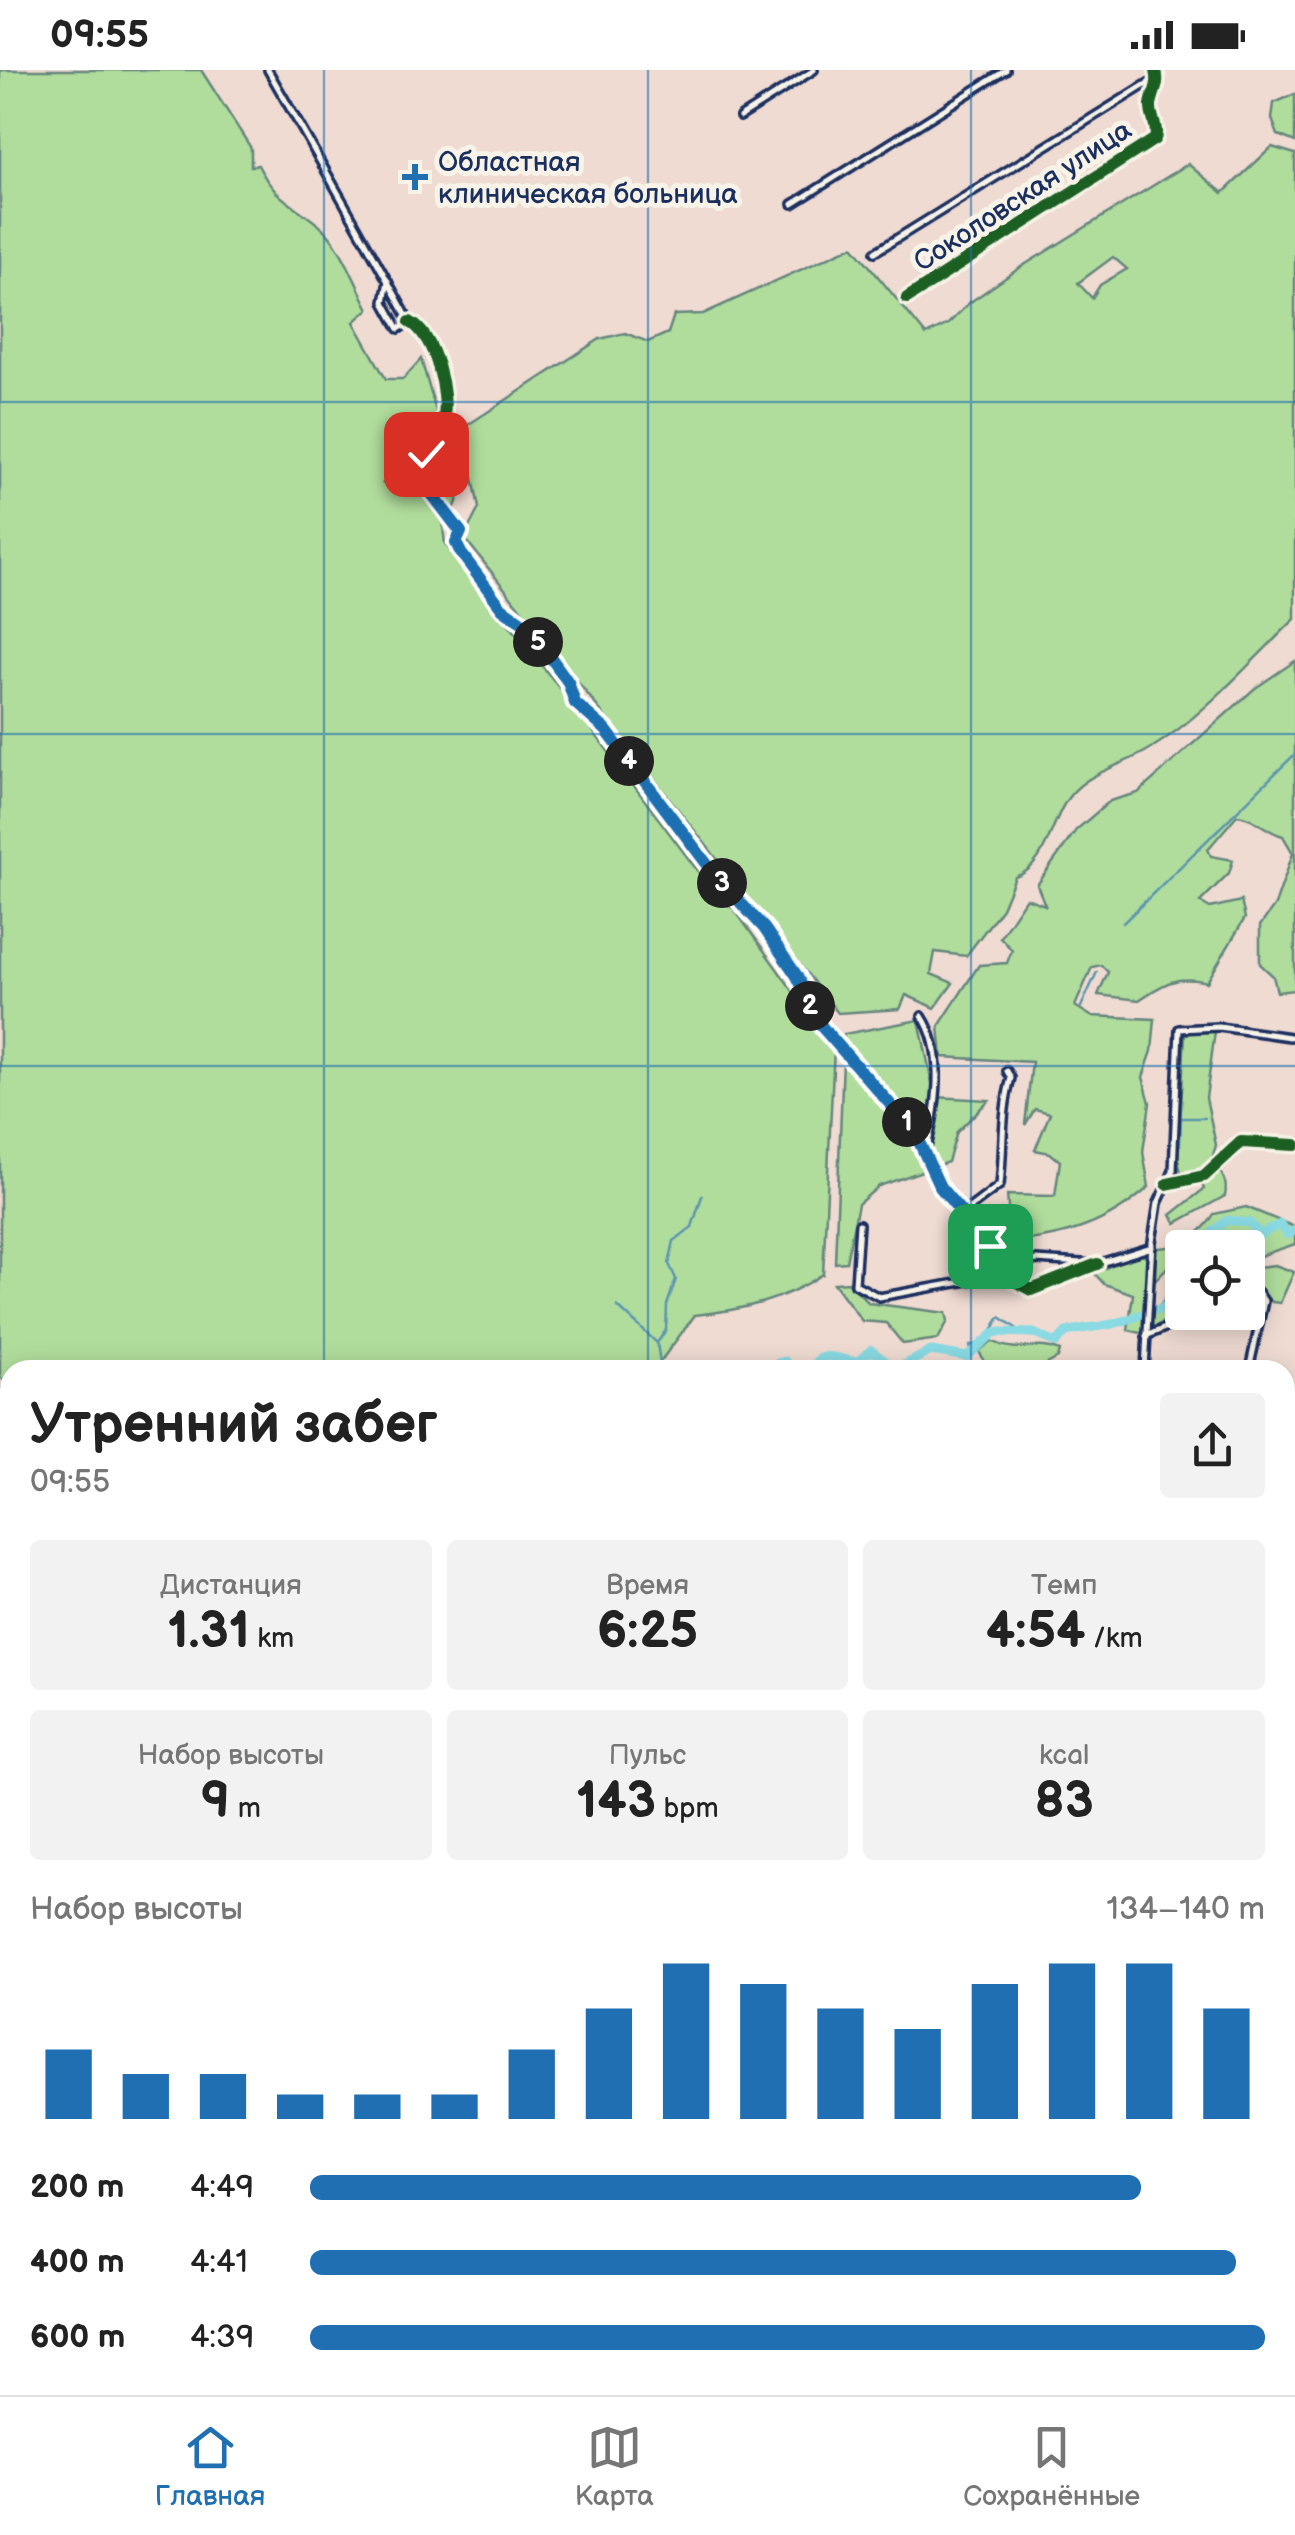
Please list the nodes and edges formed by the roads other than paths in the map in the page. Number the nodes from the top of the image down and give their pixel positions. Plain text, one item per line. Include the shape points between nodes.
1 (268, 70) edge
2 (814, 70) edge
3 (1006, 70) edge
4 (1156, 71) edge
5 (801, 73) edge
6 (740, 117) dead end
7 (794, 204) dead end
8 (876, 252) dead end
9 (388, 282) junction
10 (907, 298) dead end
11 (410, 322) junction
12 (922, 1016) dead end
13 (1290, 1037) dead end
14 (1006, 1071) dead end
15 (1295, 1145) edge
16 (925, 1155) junction
17 (1167, 1184) junction
18 (964, 1212) junction
19 (858, 1224) dead end
20 (1152, 1246) junction
21 (1097, 1264) junction
22 (1007, 1269) junction
23 (1165, 1328) edge
24 (1257, 1330) edge
25 (1146, 1336) junction
26 (1145, 1360) edge
27 (1250, 1360) edge

1 - 9 street
2 - 5 street
3 - 7 street
4 - 8 street via 1153,80
4 - 10 street, Соколовская улица via 1155,139
5 - 6 street
9 - 11 street
9 - 11 street via 384,302 400,329
11 - 16 street via 432,348 444,408 422,481 461,532 461,553 502,608 530,628 575,703 606,730 716,876 764,928 822,1027 906,1120
12 - 16 street via 936,1050
13 - 17 street via 1219,1027 1179,1030
14 - 18 street via 1011,1078 1002,1108 1000,1185
15 - 17 street via 1240,1142 1204,1176
16 - 18 street via 940,1187
17 - 20 street
18 - 22 street
19 - 22 street via 853,1267 859,1289 879,1296
20 - 21 street
20 - 25 street
21 - 22 street via 1036,1260
21 - 22 street via 1031,1290
23 - 25 street
24 - 27 street
25 - 26 street

